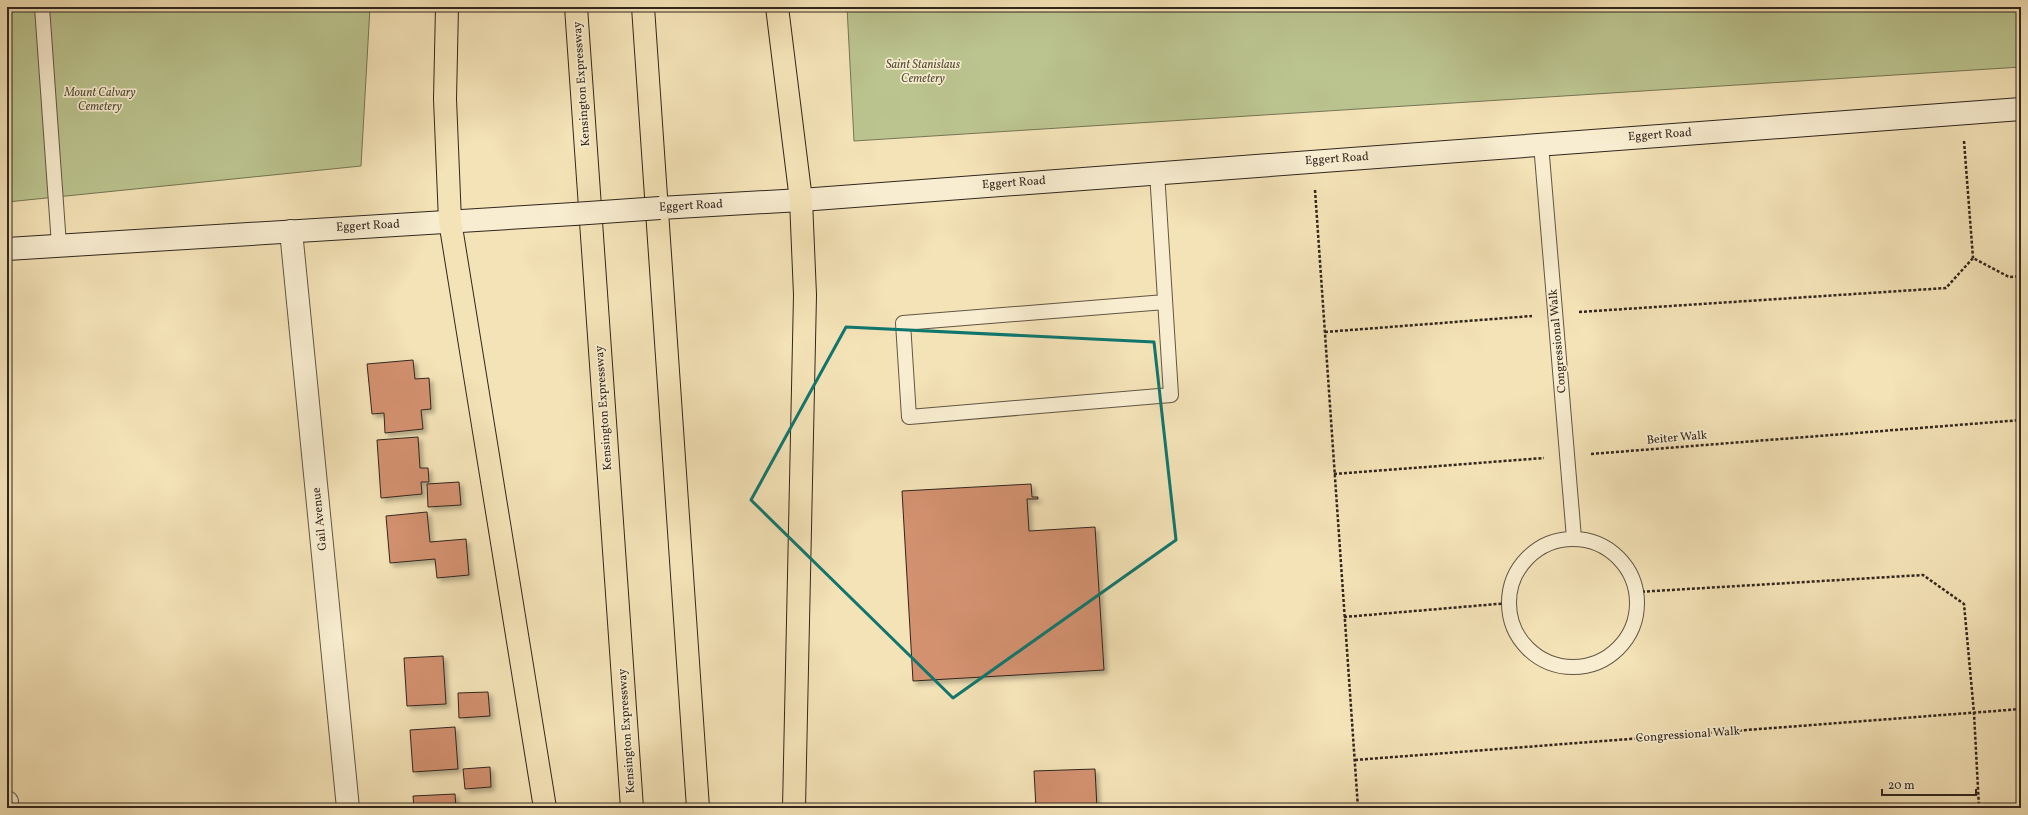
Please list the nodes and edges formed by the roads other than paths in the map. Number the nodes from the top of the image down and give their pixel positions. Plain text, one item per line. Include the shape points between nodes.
1 (42, 7) edge
2 (447, 7) edge
3 (576, 7) edge
4 (643, 7) edge
5 (777, 7) edge
6 (2021, 109) edge
7 (1541, 144) junction
8 (1157, 172) junction
9 (801, 200) junction
10 (458, 221) junction
11 (290, 231) junction
12 (59, 245) junction
13 (7, 249) edge
14 (1165, 302) junction
15 (1574, 538) junction
16 (7, 802) edge
17 (7, 808) edge
18 (348, 808) edge
19 (545, 808) edge
20 (632, 808) edge
21 (698, 808) edge
22 (794, 808) edge

1 - 12 lane
2 - 10 highway via 445,99
3 - 20 highway, Kensington Expressway
4 - 21 highway
5 - 9 highway
6 - 7 street, Eggert Road
7 - 8 street, Eggert Road
7 - 15 lane, Congressional Walk
8 - 9 street, Eggert Road
8 - 14 lane
9 - 10 street, Eggert Road, bridge
9 - 22 highway via 805,295
10 - 11 street, Eggert Road
10 - 19 highway
11 - 12 street, Eggert Road
11 - 18 street, Gail Avenue
12 - 13 street, Eggert Road
14 - 14 lane via 1171,395 909,417 903,323
15 - 15 lane via 1554,541 1536,550 1521,564 1512,582 1509,603 1513,626 1525,646 1544,661 1567,667 1591,665 1612,654 1628,637 1636,615 1637,592 1629,571 1615,553 1596,542
16 - 17 street

